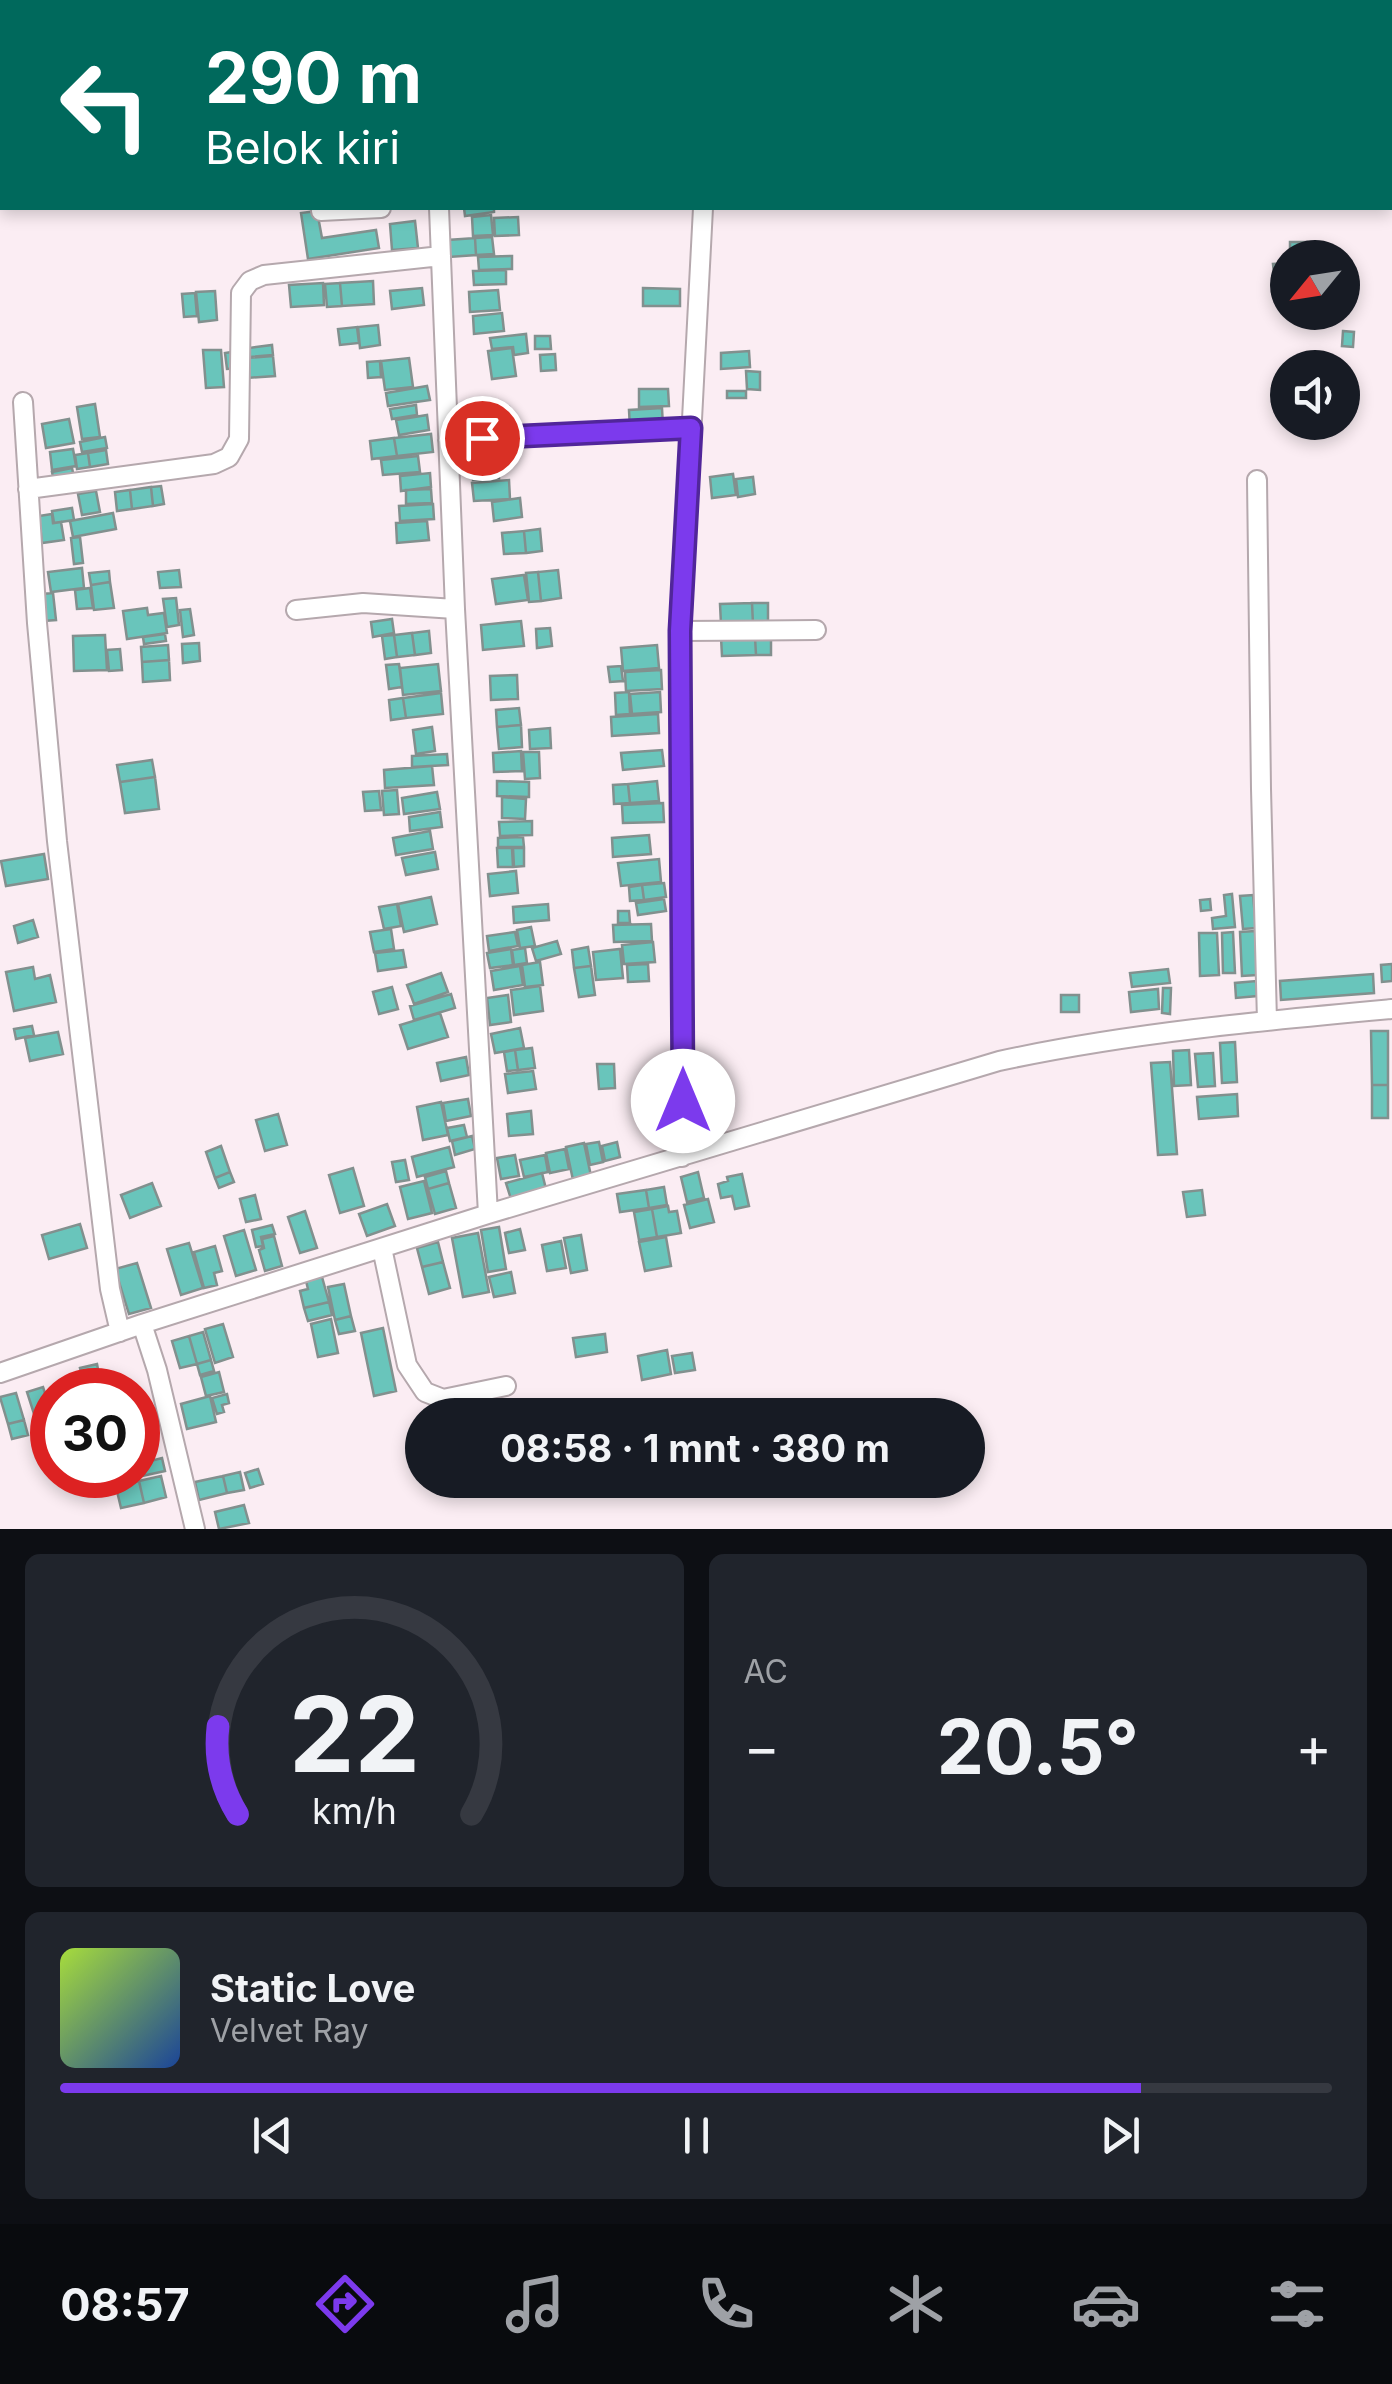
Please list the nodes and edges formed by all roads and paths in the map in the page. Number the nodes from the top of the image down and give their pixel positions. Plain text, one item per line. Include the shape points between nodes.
1 (342, 210) edge
2 (439, 210) edge
3 (702, 210) edge
4 (322, 211) dead end
5 (440, 256) junction
6 (23, 402) dead end
7 (691, 428) junction
8 (448, 440) junction
9 (1257, 480) dead end
10 (28, 489) junction
11 (454, 609) junction
12 (296, 610) dead end
13 (816, 630) dead end
14 (680, 631) junction
15 (1392, 1009) edge
16 (1268, 1020) junction
17 (682, 1157) junction
18 (488, 1214) junction
19 (382, 1248) junction
20 (142, 1324) junction
21 (120, 1332) junction
22 (0, 1373) edge
23 (506, 1386) dead end
24 (195, 1529) edge

1 - 4 street
2 - 5 street
3 - 7 street
5 - 8 street
5 - 10 street via 250,280 241,293 239,438 228,457
6 - 10 street
7 - 8 street
7 - 14 street
8 - 11 street
9 - 16 street
10 - 21 street via 57,841
11 - 12 street via 363,603
11 - 18 street
13 - 14 street
14 - 17 street
15 - 16 street
16 - 17 street via 999,1061
17 - 18 street
18 - 19 street
19 - 20 street
19 - 23 street via 407,1365 425,1392 443,1399
20 - 21 street
20 - 24 street
21 - 22 street

